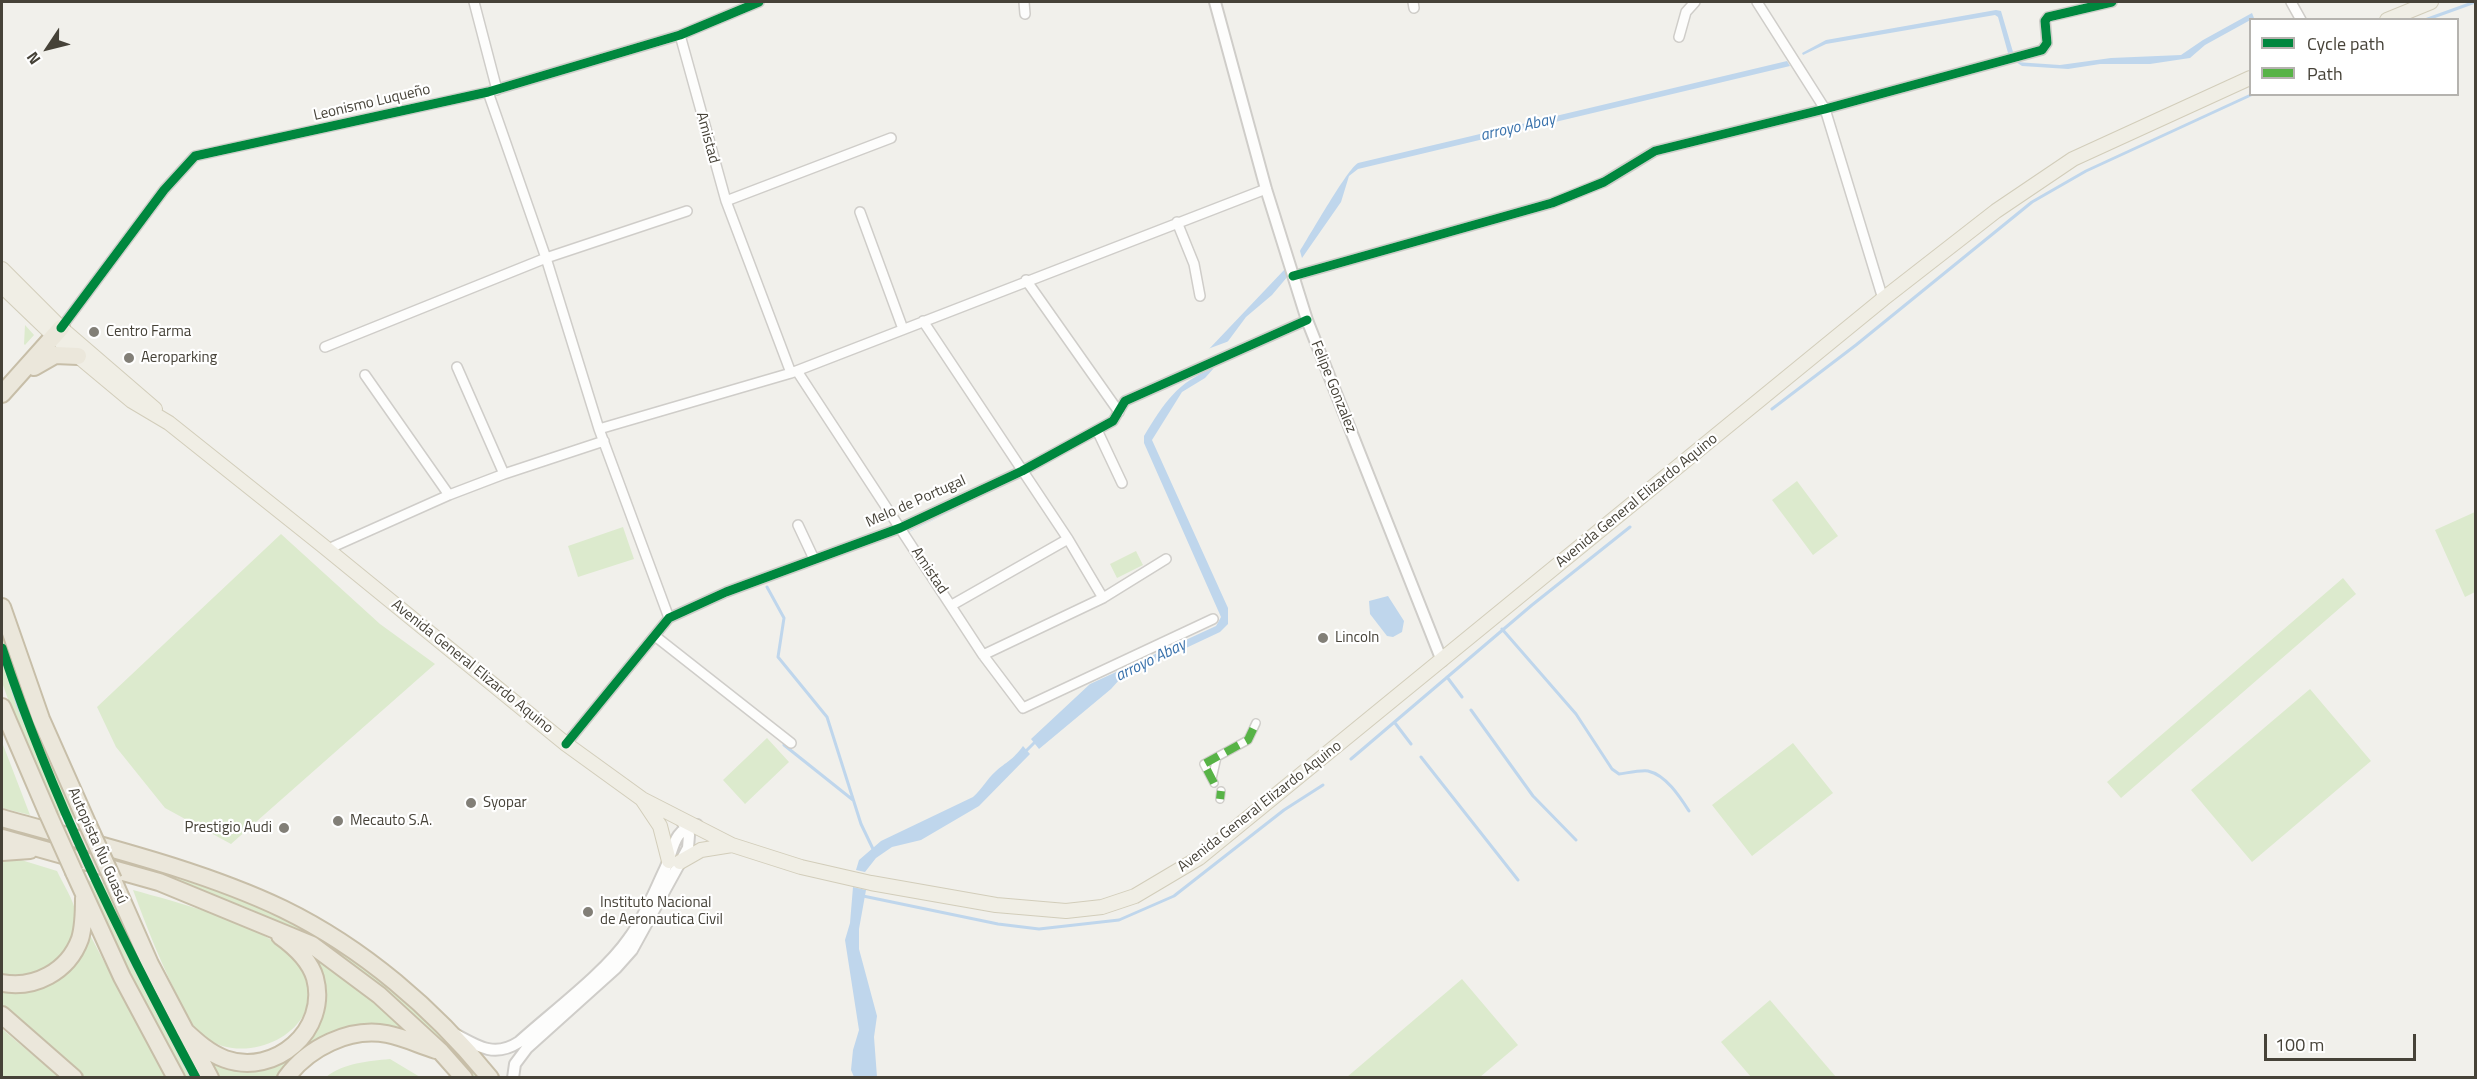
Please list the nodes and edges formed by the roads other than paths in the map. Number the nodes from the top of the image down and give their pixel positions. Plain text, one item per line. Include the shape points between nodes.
1 (474, 2) edge
2 (759, 2) edge
3 (1024, 2) edge
4 (1215, 2) edge
5 (1695, 2) edge
6 (1757, 2) edge
7 (2112, 2) edge
8 (2292, 2) edge
9 (2431, 2) edge
10 (1025, 14) dead end
11 (2300, 18) edge
12 (2391, 18) edge
13 (680, 35) junction
14 (1679, 37) dead end
15 (2249, 78) edge
16 (492, 91) junction
17 (1825, 110) junction
18 (891, 138) dead end
19 (1266, 189) junction
20 (726, 201) junction
21 (687, 211) dead end
22 (860, 212) dead end
23 (1177, 222) junction
24 (546, 258) junction
25 (2, 269) edge
26 (1293, 276) junction
27 (1026, 280) junction
28 (2, 286) edge
29 (1200, 296) dead end
30 (1883, 299) junction
31 (1307, 320) junction
32 (923, 321) junction
33 (903, 329) junction
34 (58, 332) junction
35 (325, 347) dead end
36 (78, 356) junction
37 (457, 367) dead end
38 (794, 372) junction
39 (20, 375) junction
40 (365, 375) dead end
41 (2, 394) edge
42 (1119, 412) junction
43 (169, 423) junction
44 (599, 429) junction
45 (1097, 430) junction
46 (604, 441) junction
47 (1022, 471) junction
48 (504, 474) junction
49 (1122, 483) dead end
50 (449, 495) junction
51 (798, 525) dead end
52 (900, 528) junction
53 (1068, 539) junction
54 (328, 549) junction
55 (814, 559) junction
56 (1166, 559) dead end
57 (1103, 598) junction
58 (952, 605) junction
59 (2, 607) edge
60 (669, 618) junction
61 (1213, 619) dead end
62 (656, 636) junction
63 (983, 655) junction
64 (1442, 661) junction
65 (2, 707) edge
66 (5, 721) edge
67 (1256, 723) dead end
68 (790, 743) dead end
69 (566, 744) junction
70 (1213, 782) dead end
71 (642, 799) junction
72 (2, 818) edge
73 (687, 823) junction
74 (2, 838) edge
75 (732, 845) junction
76 (44, 848) junction
77 (2, 852) edge
78 (674, 862) junction
79 (84, 894) junction
80 (264, 924) junction
81 (2, 983) edge
82 (2, 1015) edge
83 (184, 1030) junction
84 (449, 1031) junction
85 (441, 1052) junction
86 (74, 1077) edge
87 (176, 1077) edge
88 (210, 1077) edge
89 (286, 1077) edge
90 (464, 1077) edge
91 (490, 1077) edge
92 (513, 1077) edge

1 - 16 street
2 - 13 street, Leonismo Luqueño
3 - 10 street
4 - 19 street, Felipe Gonzalez
5 - 14 street via 1686,12
6 - 17 street
7 - 17 street via 2048,17 2047,43 2042,50
8 - 11 street
9 - 12 main road
13 - 16 street, Leonismo Luqueño
13 - 20 street, Amistad
15 - 30 main road, Avenida General Elizardo Aquino via 2073,159 1996,211
16 - 24 street
16 - 34 street, Leonismo Luqueño via 195,156 164,190
17 - 26 street via 1655,151 1604,182 1552,203
17 - 30 street
18 - 20 street
19 - 23 street
19 - 26 street, Felipe Gonzalez
20 - 38 street, Amistad
21 - 24 street
22 - 33 street
23 - 27 street
23 - 29 street via 1194,264
24 - 35 street
24 - 44 street
25 - 34 main road, Avenida General Elizardo Aquino
26 - 31 street, Felipe Gonzalez
27 - 32 street
27 - 42 street
28 - 34 main road, Avenida General Elizardo Aquino
30 - 64 main road, Avenida General Elizardo Aquino
31 - 42 street, Melo de Portugal via 1125,401
31 - 64 street, Felipe Gonzalez
32 - 33 street
32 - 47 street
33 - 38 street
34 - 36 main road, Avenida General Elizardo Aquino
34 - 39 highway
34 - 43 main road, Avenida General Elizardo Aquino via 139,393
36 - 39 highway via 55,355
36 - 43 main road, Avenida General Elizardo Aquino via 132,401
37 - 48 street
38 - 44 street
38 - 52 street, Amistad
39 - 41 highway
40 - 50 street
42 - 45 street, Melo de Portugal via 1113,421
43 - 54 main road, Avenida General Elizardo Aquino
44 - 46 street
45 - 47 street, Melo de Portugal
45 - 49 street
46 - 48 street
46 - 60 street
47 - 52 street, Melo de Portugal
47 - 53 street
48 - 50 street
50 - 54 street
51 - 55 street
52 - 55 street, Melo de Portugal
52 - 58 street, Amistad
53 - 57 street
53 - 58 street
54 - 69 main road, Avenida General Elizardo Aquino
55 - 60 street, Melo de Portugal
56 - 57 street
57 - 63 street
58 - 63 street, Amistad
59 - 83 highway, Autopista Ñu Guasú, bridge via 41,719 150,964
60 - 62 street, Melo de Portugal
61 - 63 street, Amistad via 1026,709
62 - 68 street
62 - 69 street, Melo de Portugal
64 - 75 main road, Avenida General Elizardo Aquino via 1199,858 1135,896 1102,907 1066,911 1029,909 871,883 763,857
65 - 66 highway, Autopista Ñu Guasú
66 - 79 highway, Autopista Ñu Guasú, bridge
67 - 70 street via 1248,740 1217,757
69 - 71 main road, Avenida General Elizardo Aquino
71 - 73 main road, Avenida General Elizardo Aquino
71 - 78 main road via 660,826
72 - 84 highway via 189,873 282,909 374,967
73 - 75 main road, Avenida General Elizardo Aquino
73 - 78 street via 690,842
74 - 76 highway
75 - 78 main road via 701,850
76 - 77 highway
76 - 80 highway via 159,882
78 - 84 street via 629,938 519,1042 496,1052
78 - 92 street via 632,950 527,1048 515,1064
79 - 81 highway via 80,939 69,958 54,973 34,983
79 - 87 highway, Autopista Ñu Guasú via 122,977
80 - 83 highway via 304,957 315,978 314,1016 306,1032 294,1047 279,1056 246,1063 213,1053
80 - 85 highway via 312,945 379,994
82 - 86 highway
83 - 88 highway, Autopista Ñu Guasú
84 - 91 highway
85 - 89 highway via 387,1034 344,1038 317,1047
85 - 90 highway

